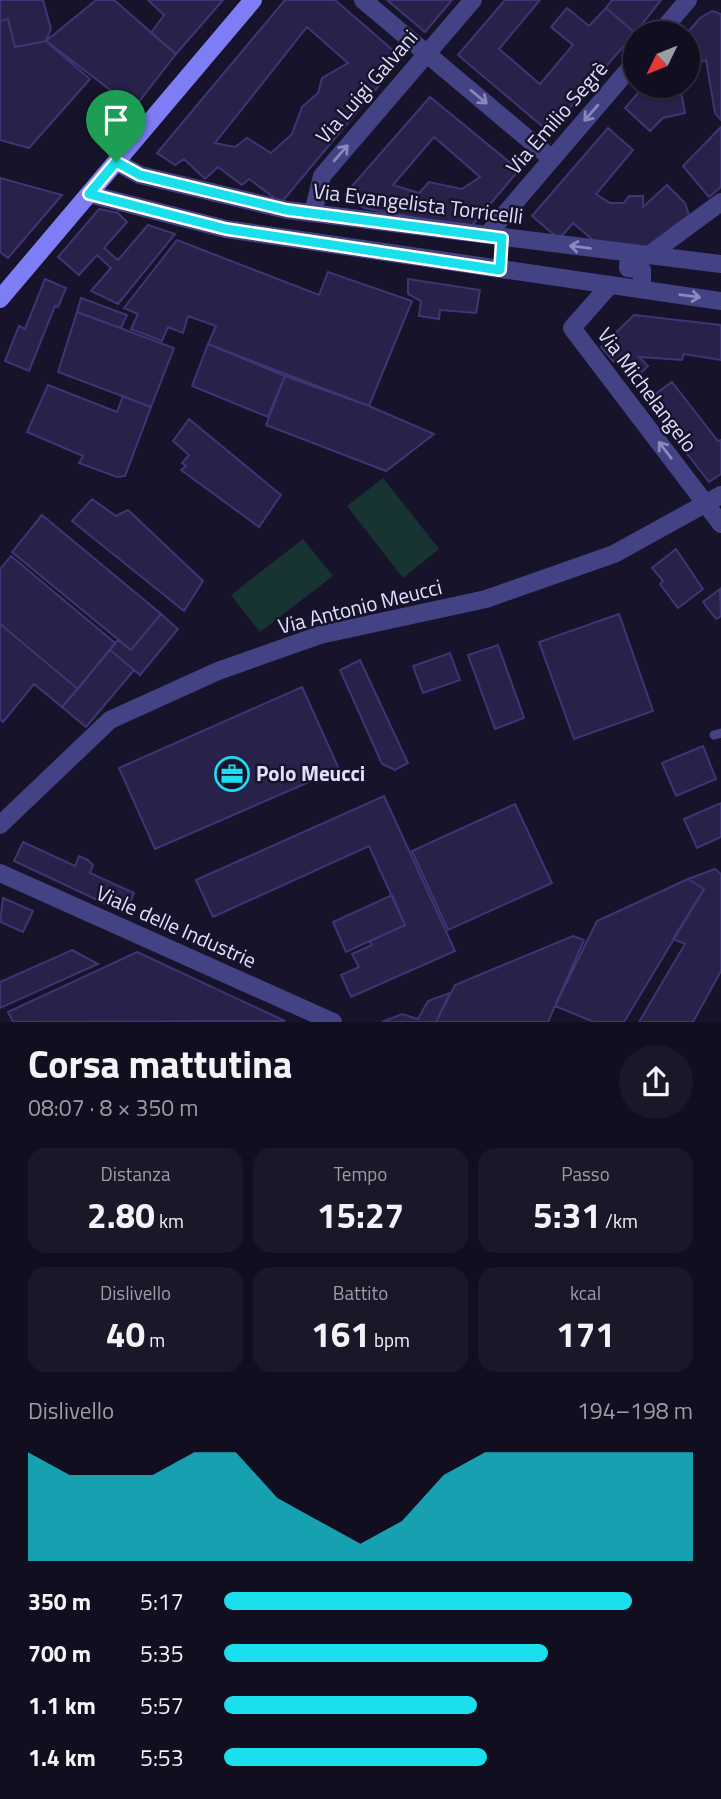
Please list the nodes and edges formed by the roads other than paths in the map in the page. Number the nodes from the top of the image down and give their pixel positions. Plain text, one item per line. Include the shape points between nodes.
1 (253, 0) edge
2 (363, 0) edge
3 (473, 0) edge
4 (688, 0) edge
5 (670, 21) edge
6 (426, 53) junction
7 (623, 76) edge
8 (552, 159) junction
9 (116, 162) junction
10 (89, 194) junction
11 (721, 202) edge
12 (287, 210) junction
13 (313, 213) junction
14 (283, 237) junction
15 (495, 237) junction
16 (629, 253) junction
17 (649, 255) junction
18 (721, 264) edge
19 (500, 270) junction
20 (610, 285) junction
21 (642, 289) junction
22 (0, 299) edge
23 (721, 301) edge
24 (713, 500) edge
25 (721, 524) edge
26 (0, 825) edge
27 (0, 873) edge
28 (329, 1021) edge

1 - 9 street
2 - 6 street
3 - 6 street, Via Luigi Galvani
4 - 5 street
6 -> 8 street
13 -> 6 street, Via Luigi Galvani via 322,176
7 -> 8 street, Via Emilio Segrè
8 - 15 street, Via Emilio Segrè
9 - 10 street
9 - 12 street, Via Evangelista Torricelli via 140,175
10 - 14 street via 226,229
10 - 22 street
11 - 17 street
12 - 13 street, Via Evangelista Torricelli
12 - 14 street
13 - 15 street, Via Evangelista Torricelli
14 - 19 street
16 -> 15 street, Via Evangelista Torricelli
15 - 19 street
16 - 17 street, Via Evangelista Torricelli
16 - 21 street via 628,268 642,270
17 - 18 street, Via Evangelista Torricelli
19 - 20 street
20 - 21 street
24 -> 20 street, Via Michelangelo via 572,328
21 -> 23 street
24 - 25 street, Via Michelangelo
24 - 26 street, Via Antonio Meucci via 614,554 499,595 320,635 206,676 110,720
27 - 28 street, Viale delle Industrie

